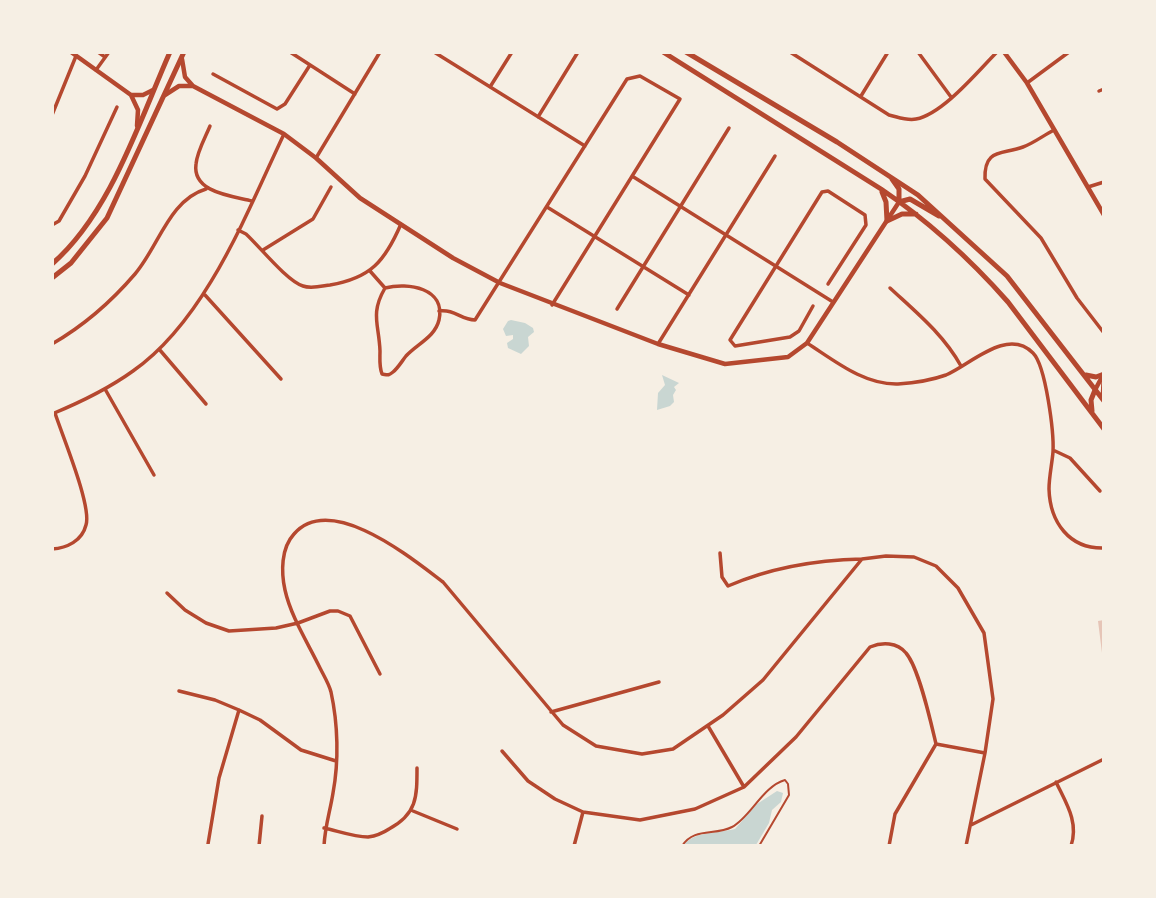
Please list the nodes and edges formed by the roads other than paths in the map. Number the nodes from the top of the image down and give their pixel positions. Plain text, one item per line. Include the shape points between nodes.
1 (98, 52) edge
2 (109, 52) edge
3 (170, 52) edge
4 (290, 52) edge
5 (380, 52) edge
6 (434, 52) edge
7 (447, 52) edge
8 (512, 52) edge
9 (578, 52) edge
10 (663, 52) edge
11 (686, 52) edge
12 (790, 52) edge
13 (888, 52) edge
14 (918, 52) edge
15 (997, 52) edge
16 (1004, 52) edge
17 (1069, 52) edge
18 (73, 54) edge
19 (183, 54) edge
20 (105, 57) junction
21 (443, 58) junction
22 (310, 65) junction
23 (96, 70) junction
24 (213, 74) dead end
25 (1027, 83) junction
26 (193, 86) junction
27 (489, 87) junction
28 (153, 90) junction
29 (355, 94) junction
30 (131, 95) junction
31 (164, 96) junction
32 (861, 96) junction
33 (951, 97) junction
34 (54, 105) edge
35 (117, 107) dead end
36 (52, 115) edge
37 (538, 117) junction
38 (210, 126) dead end
39 (137, 127) junction
40 (730, 128) dead end
41 (1054, 130) junction
42 (284, 134) junction
43 (585, 146) junction
44 (775, 156) dead end
45 (316, 159) junction
46 (632, 176) junction
47 (892, 178) junction
48 (1104, 182) edge
49 (331, 187) dead end
50 (1088, 187) junction
51 (206, 189) junction
52 (881, 189) junction
53 (252, 201) junction
54 (899, 202) junction
55 (547, 207) junction
56 (682, 207) junction
57 (916, 214) junction
58 (1104, 215) edge
59 (887, 221) junction
60 (950, 222) junction
61 (401, 224) junction
62 (52, 225) edge
63 (238, 230) junction
64 (727, 236) junction
65 (594, 237) junction
66 (263, 250) junction
67 (52, 264) edge
68 (776, 266) junction
69 (644, 267) junction
70 (370, 271) junction
71 (52, 278) edge
72 (500, 283) junction
73 (828, 284) dead end
74 (386, 288) junction
75 (890, 288) dead end
76 (205, 295) junction
77 (689, 295) junction
78 (833, 302) junction
79 (552, 304) junction
80 (813, 306) dead end
81 (617, 309) dead end
82 (439, 311) junction
83 (1104, 333) edge
84 (807, 343) junction
85 (52, 344) edge
86 (658, 345) junction
87 (159, 348) junction
88 (961, 366) junction
89 (1083, 374) junction
90 (1104, 375) edge
91 (281, 379) dead end
92 (105, 388) junction
93 (1095, 390) junction
94 (1103, 401) edge
95 (206, 404) dead end
96 (54, 413) edge
97 (1092, 414) junction
98 (1104, 429) edge
99 (1053, 450) junction
100 (154, 475) dead end
101 (1100, 491) dead end
102 (1104, 548) edge
103 (52, 549) edge
104 (720, 553) dead end
105 (862, 559) junction
106 (167, 593) dead end
107 (298, 624) junction
108 (380, 674) dead end
109 (659, 682) dead end
110 (179, 691) dead end
111 (239, 710) junction
112 (551, 712) junction
113 (708, 726) junction
114 (936, 744) junction
115 (502, 751) dead end
116 (985, 753) junction
117 (1104, 759) edge
118 (336, 761) junction
119 (417, 768) dead end
120 (1056, 782) junction
121 (744, 787) junction
122 (412, 811) junction
123 (583, 812) junction
124 (262, 816) dead end
125 (970, 826) junction
126 (324, 828) junction
127 (457, 829) dead end
128 (208, 844) edge
129 (260, 845) edge
130 (324, 845) edge
131 (574, 845) edge
132 (889, 845) edge
133 (966, 845) edge
134 (1071, 845) edge

1 - 20 street
2 - 20 street
3 - 28 main road
4 - 22 street
5 - 29 street
6 - 21 street
7 - 21 street
8 - 27 street
9 - 37 street
10 - 52 main road
11 - 47 main road
12 - 32 street
13 - 32 street
14 - 33 street
15 - 33 street
16 - 25 street
17 - 25 street
18 - 23 street
18 - 34 street
19 - 26 street via 182,69
19 - 31 main road
20 - 23 street
21 - 27 street
22 - 24 street via 277,109
22 - 29 street
23 - 30 street
25 - 41 street
26 - 31 street via 179,86
26 - 42 street
27 - 37 street
28 - 30 street
28 - 39 main road
29 - 45 street
30 - 39 street via 138,110
31 - 71 main road via 107,218 91,241
32 - 33 street via 903,119 934,111
34 - 36 street
35 - 62 street via 85,176 59,221
37 - 43 street
38 - 51 street via 195,165
39 - 67 main road via 102,205
40 - 56 street
41 - 50 street
41 - 83 street via 1022,147 993,155 985,179 1041,238
42 - 45 street
42 - 53 street
43 - 46 street via 627,79 639,76 680,99
43 - 55 street
44 - 64 street
45 - 61 street via 360,198
46 - 56 street
46 - 65 street
47 - 54 main road via 899,189
47 - 60 main road
48 - 50 street
49 - 66 street via 313,219
50 - 58 street
51 - 53 street
51 - 85 street via 186,198 153,251 109,302 88,322
52 - 54 main road
52 - 59 main road
53 - 63 street
54 - 57 main road
54 - 59 street
54 - 60 main road via 911,198
55 - 65 street
55 - 72 street
56 - 64 street
56 - 69 street
57 - 59 main road
57 - 97 main road via 1008,302
59 - 78 street
60 - 89 main road via 1007,276
61 - 70 street via 382,260
61 - 72 street
63 - 66 street
63 - 76 street
64 - 68 street
64 - 77 street
65 - 69 street
65 - 79 street
66 - 70 street via 303,286 349,282
68 - 73 street via 822,192 828,191 865,215 866,225
68 - 78 street
68 - 80 street via 730,340 735,346 790,337 800,331
69 - 77 street
69 - 81 street
70 - 74 street
72 - 79 street
72 - 82 street via 475,320
74 - 82 street via 410,284 425,289
74 - 82 street via 375,314 382,374 394,371 429,337 439,322
75 - 88 street via 937,331
76 - 87 street
76 - 91 street
77 - 86 street
78 - 84 street
79 - 86 street
84 - 86 street via 788,357 725,364
84 - 88 street via 852,372 876,381 926,380
87 - 92 street
87 - 95 street
88 - 99 street via 1009,345 1032,352 1042,370
89 - 90 main road
89 - 93 main road
90 - 93 street
90 - 94 main road
92 - 96 street
92 - 100 street
93 - 94 main road
93 - 97 main road
96 - 103 street via 87,524 79,538 65,548
97 - 98 main road
99 - 101 street via 1070,458
99 - 102 street via 1049,490 1057,522 1072,541
104 - 105 street via 722,577 728,586 792,565
105 - 113 street via 763,680
105 - 116 street via 914,557 936,566 958,588 984,633 993,699
106 - 107 street via 196,617 229,631
107 - 108 street via 330,611 350,616
107 - 112 street via 282,573 289,539 317,520 361,528 443,582
107 - 118 street via 330,689
109 - 112 street
110 - 111 street
111 - 118 street via 301,750
111 - 128 street via 219,778
112 - 113 street via 596,746 642,754 673,749
113 - 121 street
114 - 116 street
114 - 121 street via 924,695 907,654 897,645 875,645 796,737
114 - 132 street via 895,814
115 - 123 street via 528,781
116 - 125 street
117 - 120 street
118 - 126 street
119 - 122 street
120 - 125 street
120 - 134 street via 1074,820
121 - 123 street via 695,808 640,820
122 - 126 street via 403,821 370,837
122 - 127 street
123 - 131 street
124 - 129 street
125 - 133 street
126 - 130 street

